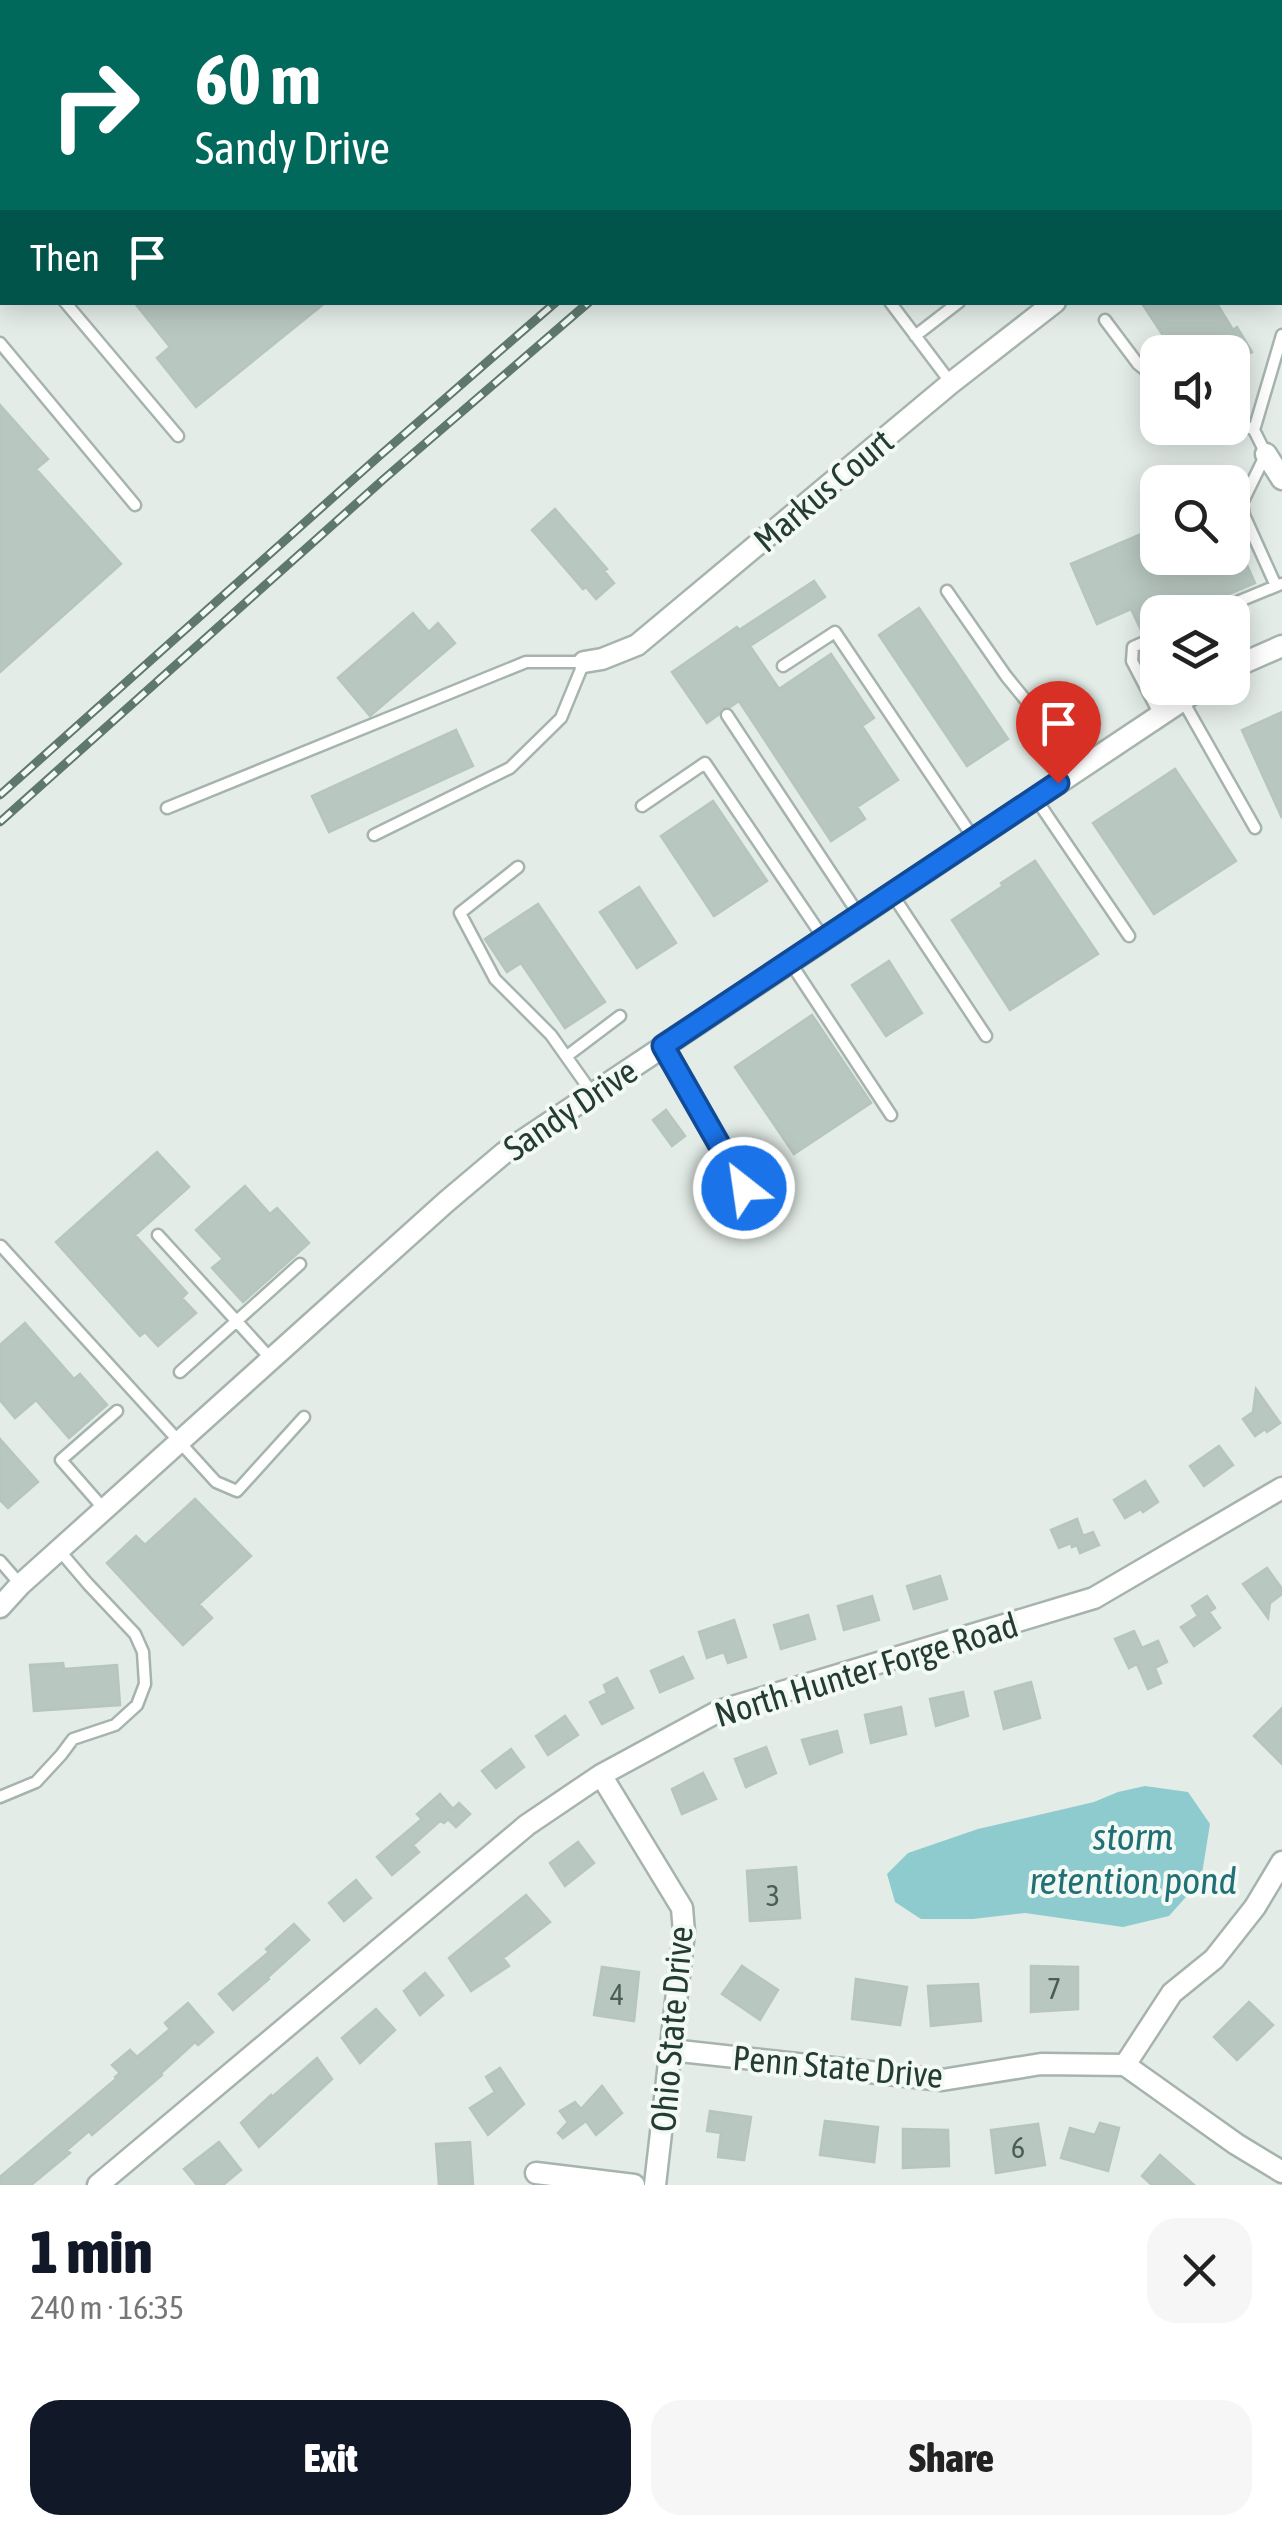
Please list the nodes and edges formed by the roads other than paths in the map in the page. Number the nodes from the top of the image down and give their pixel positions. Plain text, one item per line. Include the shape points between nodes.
1 (68, 305) edge
2 (892, 305) edge
3 (955, 305) edge
4 (1051, 305) edge
5 (1105, 320) dead end
6 (1282, 335) edge
7 (915, 336) junction
8 (0, 343) edge
9 (1140, 366) edge
10 (951, 383) junction
11 (1250, 428) edge
12 (1254, 430) junction
13 (178, 436) dead end
14 (1266, 454) junction
15 (1282, 479) edge
16 (135, 505) dead end
17 (1279, 585) edge
18 (947, 591) dead end
19 (1250, 597) edge
20 (1140, 644) edge
21 (1282, 646) edge
22 (1250, 660) edge
23 (584, 662) junction
24 (782, 666) dead end
25 (1140, 676) edge
26 (1155, 705) edge
27 (1175, 705) edge
28 (1186, 705) edge
29 (727, 715) dead end
30 (1160, 715) junction
31 (1081, 768) junction
32 (1035, 798) junction
33 (642, 806) dead end
34 (167, 808) dead end
35 (1255, 828) dead end
36 (374, 835) dead end
37 (974, 839) junction
38 (518, 867) dead end
39 (892, 894) junction
40 (859, 915) junction
41 (1129, 936) dead end
42 (824, 939) junction
43 (790, 961) junction
44 (620, 1016) dead end
45 (986, 1036) dead end
46 (663, 1046) junction
47 (566, 1056) junction
48 (592, 1092) junction
49 (890, 1115) dead end
50 (744, 1188) dead end
51 (158, 1234) dead end
52 (1, 1246) edge
53 (300, 1264) dead end
54 (236, 1321) junction
55 (271, 1360) junction
56 (180, 1372) dead end
57 (117, 1411) dead end
58 (304, 1418) dead end
59 (178, 1442) junction
60 (1282, 1488) edge
61 (104, 1509) junction
62 (59, 1550) junction
63 (0, 1562) edge
64 (20, 1585) junction
65 (0, 1608) edge
66 (601, 1775) junction
67 (0, 1797) edge
68 (1282, 1862) edge
69 (671, 2050) junction
70 (1125, 2065) junction
71 (1282, 2172) edge
72 (536, 2173) dead end
73 (98, 2185) edge
74 (634, 2185) edge
75 (656, 2185) edge

1 - 13 lane
2 - 7 lane
3 - 7 lane
4 - 10 street, Markus Court
5 - 9 lane
6 - 12 lane
7 - 10 lane
8 - 16 lane
10 - 23 street, Markus Court via 637,645
11 - 12 lane
12 - 14 lane
14 - 15 street
14 - 17 lane via 1242,503
17 - 19 lane
18 - 31 lane
20 - 25 lane via 1133,647 1132,661
21 - 22 street
23 - 34 lane via 526,662
23 - 36 lane via 561,718 510,768
24 - 37 lane via 835,632
26 - 30 lane
27 - 30 street, Sandy Drive
28 - 35 lane
29 - 40 lane
30 - 31 street, Sandy Drive
31 - 32 street, Sandy Drive
32 - 37 street, Sandy Drive
32 - 41 lane
33 - 42 lane via 705,763
37 - 39 street, Sandy Drive
38 - 47 lane via 460,913 495,979
39 - 40 street, Sandy Drive
39 - 45 lane
40 - 42 street, Sandy Drive
42 - 43 street, Sandy Drive
43 - 46 street, Sandy Drive
43 - 49 lane
44 - 47 lane
46 - 48 street, Sandy Drive
46 - 50 lane
47 - 48 lane
48 - 55 street, Sandy Drive via 477,1175
51 - 54 lane
52 - 59 lane
53 - 54 lane
54 - 55 lane
54 - 56 lane
55 - 59 street, Sandy Drive
57 - 61 lane via 61,1460
58 - 59 lane via 237,1491 216,1482
59 - 61 street, Sandy Drive
60 - 66 street, North Hunter Forge Road via 1094,1598 719,1710
61 - 62 street, Sandy Drive
62 - 64 street, Sandy Drive
62 - 67 lane via 136,1634 145,1684 137,1704 115,1726 73,1739 36,1782
63 - 64 lane
64 - 65 street, Sandy Drive
66 - 69 street, Ohio State Drive via 682,1908
66 - 73 street, North Hunter Forge Road via 528,1824
68 - 70 street via 1214,1958 1172,1993
69 - 70 street, Penn State Drive via 942,2080 1041,2064
69 - 75 street, Ohio State Drive
70 - 71 street
72 - 74 street

